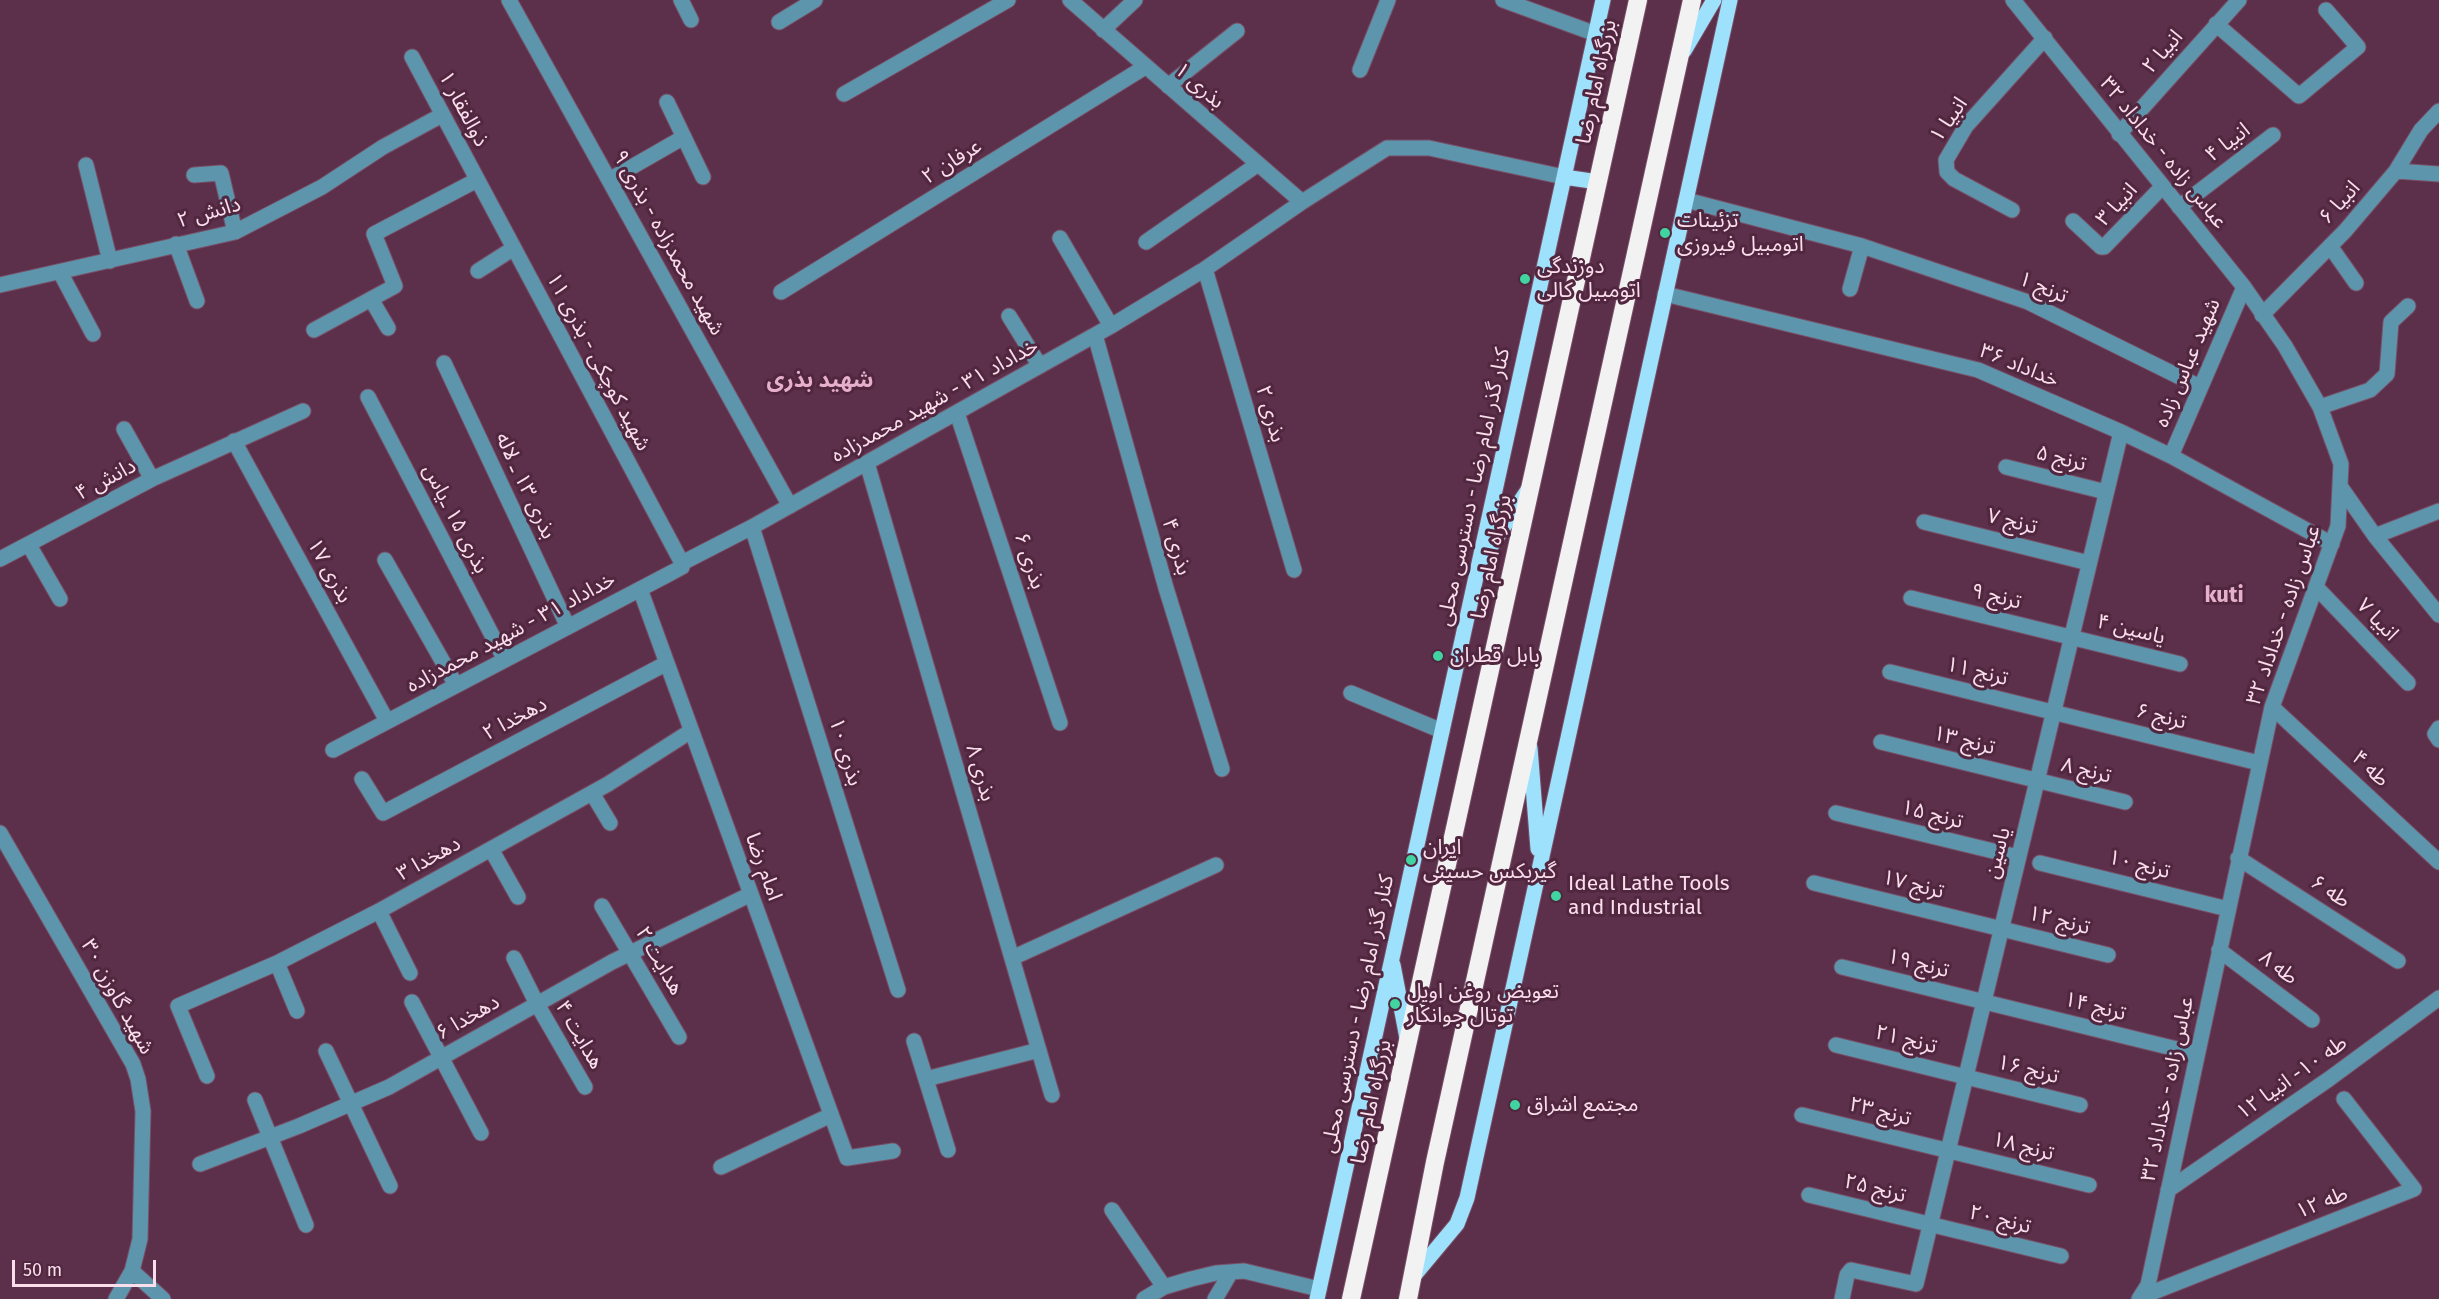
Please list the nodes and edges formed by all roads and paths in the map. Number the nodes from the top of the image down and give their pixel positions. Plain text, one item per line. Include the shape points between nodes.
1 (509, 0) edge
2 (681, 0) edge
3 (815, 0) edge
4 (1008, 0) edge
5 (1070, 0) edge
6 (1135, 0) edge
7 (1388, 0) edge
8 (1503, 0) edge
9 (1603, 0) edge
10 (1638, 0) edge
11 (1692, 0) edge
12 (1714, 0) edge
13 (1730, 0) edge
14 (2013, 0) edge
15 (2239, 0) edge
16 (2326, 10) dead end
17 (691, 20) dead end
18 (779, 22) dead end
19 (2216, 24) junction
20 (1103, 30) junction
21 (1237, 32) dead end
22 (1596, 34) junction
23 (2045, 38) junction
24 (412, 57) dead end
25 (1679, 59) junction
26 (1145, 67) junction
27 (1360, 70) dead end
28 (1168, 86) junction
29 (844, 94) dead end
30 (667, 102) dead end
31 (2439, 111) edge
32 (442, 115) junction
33 (2120, 134) junction
34 (2273, 135) dead end
35 (684, 137) junction
36 (1258, 164) junction
37 (86, 165) dead end
38 (2396, 171) junction
39 (2439, 174) edge
40 (194, 175) dead end
41 (703, 177) dead end
42 (1564, 177) junction
43 (477, 180) junction
44 (609, 180) junction
45 (1598, 182) junction
46 (2162, 187) junction
47 (1686, 200) junction
48 (1302, 202) junction
49 (2179, 207) junction
50 (2012, 210) dead end
51 (2073, 221) dead end
52 (235, 232) junction
53 (1060, 238) dead end
54 (1146, 242) dead end
55 (176, 244) junction
56 (1862, 246) junction
57 (2330, 246) junction
58 (514, 248) junction
59 (110, 261) junction
60 (1205, 269) junction
61 (478, 271) dead end
62 (60, 272) junction
63 (2, 281) edge
64 (2356, 283) dead end
65 (2244, 287) junction
66 (1850, 289) dead end
67 (781, 292) dead end
68 (1665, 294) junction
69 (371, 299) junction
70 (196, 301) dead end
71 (2408, 306) dead end
72 (2262, 315) junction
73 (1009, 316) dead end
74 (1111, 326) junction
75 (388, 328) dead end
76 (314, 330) dead end
77 (93, 334) dead end
78 (1095, 335) junction
79 (444, 363) dead end
80 (1040, 366) junction
81 (2200, 387) junction
82 (368, 397) dead end
83 (2320, 406) junction
84 (303, 411) dead end
85 (957, 412) junction
86 (124, 429) dead end
87 (2121, 432) junction
88 (234, 441) junction
89 (2171, 456) junction
90 (867, 463) junction
91 (2006, 467) dead end
92 (152, 479) junction
93 (1531, 485) junction
94 (2340, 486) junction
95 (2106, 492) junction
96 (790, 506) junction
97 (2439, 511) edge
98 (1924, 522) dead end
99 (752, 527) junction
100 (2375, 536) junction
101 (2332, 544) junction
102 (28, 545) junction
103 (0, 559) edge
104 (385, 560) dead end
105 (682, 563) junction
106 (2089, 563) junction
107 (1479, 565) junction
108 (1294, 570) dead end
109 (2316, 587) junction
110 (640, 589) junction
111 (1911, 598) dead end
112 (60, 599) dead end
113 (2439, 615) edge
114 (567, 627) junction
115 (2072, 637) junction
116 (505, 660) junction
117 (667, 663) junction
118 (2180, 664) dead end
119 (1890, 672) dead end
120 (2408, 683) dead end
121 (456, 685) junction
122 (1351, 693) dead end
123 (2272, 707) junction
124 (2053, 712) junction
125 (387, 721) junction
126 (1060, 723) dead end
127 (2439, 728) edge
128 (691, 731) junction
129 (1442, 731) junction
130 (1529, 737) junction
131 (2439, 740) edge
132 (1881, 742) dead end
133 (333, 750) dead end
134 (2259, 763) junction
135 (1222, 769) dead end
136 (362, 779) dead end
137 (2037, 781) junction
138 (592, 793) junction
139 (2125, 802) dead end
140 (1836, 813) dead end
141 (610, 823) dead end
142 (0, 833) edge
143 (491, 849) junction
144 (2018, 857) junction
145 (2238, 858) junction
146 (2439, 862) edge
147 (2040, 863) dead end
148 (1216, 865) dead end
149 (1539, 867) junction
150 (1814, 883) dead end
151 (751, 894) junction
152 (518, 897) dead end
153 (602, 906) dead end
154 (2228, 909) junction
155 (379, 911) junction
156 (2001, 929) junction
157 (2219, 950) junction
158 (630, 953) junction
159 (2108, 955) dead end
160 (514, 958) dead end
161 (1012, 958) junction
162 (1392, 959) junction
163 (2398, 962) dead end
164 (278, 963) junction
165 (1842, 966) dead end
166 (411, 973) dead end
167 (898, 990) dead end
168 (2439, 998) edge
169 (1984, 1001) junction
170 (412, 1002) dead end
171 (537, 1004) junction
172 (297, 1011) dead end
173 (2312, 1020) dead end
174 (679, 1037) dead end
175 (914, 1041) dead end
176 (1408, 1043) junction
177 (1836, 1045) dead end
178 (1039, 1050) junction
179 (326, 1051) dead end
180 (2197, 1054) junction
181 (442, 1057) junction
182 (207, 1076) dead end
183 (1965, 1077) junction
184 (926, 1079) junction
185 (585, 1087) dead end
186 (1052, 1095) dead end
187 (2344, 1099) dead end
188 (255, 1100) dead end
189 (349, 1104) junction
190 (2080, 1105) dead end
191 (831, 1115) junction
192 (1802, 1115) dead end
193 (481, 1133) dead end
194 (270, 1136) junction
195 (948, 1150) dead end
196 (1948, 1150) junction
197 (893, 1151) dead end
198 (200, 1164) dead end
199 (721, 1167) dead end
200 (2089, 1185) dead end
201 (390, 1186) dead end
202 (2168, 1190) junction
203 (1809, 1195) dead end
204 (1112, 1210) dead end
205 (1930, 1224) junction
206 (306, 1225) dead end
207 (2061, 1256) dead end
208 (132, 1271) junction
209 (1232, 1272) junction
210 (1412, 1278) junction
211 (1164, 1287) junction
212 (1318, 1294) edge
213 (2141, 1298) edge
214 (116, 1299) edge
215 (163, 1299) edge
216 (1144, 1299) edge
217 (1215, 1299) edge
218 (1351, 1299) edge
219 (1408, 1299) edge
220 (1842, 1299) edge

1 - 44 street, شهید محمدزاده - بذری ۹
2 - 17 street
3 - 18 street
4 - 29 street
5 - 20 street, بذری ۱
6 - 20 street
7 - 27 street
8 - 22 street
9 - 22 main road, کنار گذر امام رضا - دسترسی محلی
10 - 45 highway, بزرگراه امام رضا
11 - 25 highway
12 - 25 main road
13 - 47 main road
14 - 23 street, عباس زاده - خداداد ۳۲
15 - 19 street, انبیا ۲
16 - 19 street via 2358,47 2299,96
19 - 33 street, انبیا ۲
20 - 26 street, بذری ۱
21 - 28 street
22 - 42 main road, کنار گذر امام رضا - دسترسی محلی
23 - 33 street, عباس زاده - خداداد ۳۲
23 - 50 street, انبیا ۱ via 1965,126 1946,160 1947,172 1954,179
24 - 32 street, ذوالفقار ۱
25 - 130 highway
26 - 28 street, بذری ۱
26 - 67 street, عرفان ۲
28 - 36 street, بذری ۱
30 - 35 street
31 - 38 street, انبیا ۶ via 2421,130
32 - 43 street, ذوالفقار ۱
32 - 52 street, دانش ۲ via 322,187
33 - 46 street, عباس زاده - خداداد ۳۲
34 - 49 street, انبیا ۴
35 - 41 street
35 - 44 street
36 - 48 street, بذری ۱
36 - 54 street
37 - 59 street
38 - 39 street
38 - 57 street, انبیا ۶
40 - 52 street via 221,173
42 - 45 main road
42 - 48 street, خداداد ۳۱ - شهید محمدزاده via 1429,148 1387,148
42 - 107 main road, کنار گذر امام رضا - دسترسی محلی
43 - 58 street, شهید کوچکی - بذری ۱۱
43 - 69 street via 374,234 395,285
44 - 96 street, شهید محمدزاده - بذری ۹
45 - 93 highway, بزرگراه امام رضا
46 - 49 street, عباس زاده - خداداد ۳۲
46 - 51 street, انبیا ۳ via 2104,247
47 - 56 street, ترنج ۱
47 - 68 main road
48 - 60 street, خداداد ۳۱ - شهید محمدزاده
49 - 65 street, عباس زاده - خداداد ۳۲
52 - 55 street, دانش ۲
53 - 74 street
55 - 59 street, دانش ۲
55 - 70 street
56 - 66 street
56 - 81 street, ترنج ۱ via 2028,302
57 - 64 street
57 - 72 street, انبیا ۶
58 - 61 street
58 - 105 street, شهید کوچکی - بذری ۱۱
59 - 62 street, دانش ۲
60 - 74 street, خداداد ۳۱ - شهید محمدزاده
60 - 108 street, بذری ۲
62 - 63 street, دانش ۲
62 - 77 street
65 - 72 street, عباس زاده - خداداد ۳۲
65 - 81 street, شهید عباس زاده
68 - 87 street, خداداد ۳۶ via 1978,370
68 - 149 main road
69 - 75 street
69 - 76 street
71 - 83 street via 2391,322 2387,374 2370,390
72 - 83 street, عباس زاده - خداداد ۳۲
73 - 80 street
74 - 78 street, خداداد ۳۱ - شهید محمدزاده
78 - 80 street, خداداد ۳۱ - شهید محمدزاده
78 - 135 street, بذری ۴
79 - 114 street, بذری ۱۳ ـ لاله
80 - 85 street, خداداد ۳۱ - شهید محمدزاده
81 - 89 street, شهید عباس زاده
82 - 116 street, بذری ۱۵ ـ‌یاس
83 - 94 street, عباس زاده - خداداد ۳۲ via 2341,464
84 - 88 street, دانش ۴
85 - 90 street, خداداد ۳۱ - شهید محمدزاده
85 - 126 street, بذری ۶
86 - 92 street
87 - 89 street, خداداد ۳۶
87 - 95 street, یاسین
88 - 92 street, دانش ۴
88 - 125 street, بذری ۱۷
89 - 101 street, خداداد ۳۶
90 - 96 street, خداداد ۳۱ - شهید محمدزاده
90 - 161 street, بذری ۸
91 - 95 street, ترنج ۵
92 - 102 street, دانش ۴
93 - 107 main road
93 - 176 highway, بزرگراه امام رضا
94 - 100 street
94 - 101 street, عباس زاده - خداداد ۳۲ via 2338,526
95 - 106 street, یاسین
96 - 99 street, خداداد ۳۱ - شهید محمدزاده
97 - 100 street
98 - 106 street, ترنج ۷
99 - 105 street, خداداد ۳۱ - شهید محمدزاده
99 - 167 street, بذری ۱۰
100 - 113 street
101 - 109 street, عباس زاده - خداداد ۳۲
102 - 103 street, دانش ۴
102 - 112 street
104 - 121 street
105 - 110 street, خداداد ۳۱ - شهید محمدزاده via 682,567
106 - 115 street, یاسین
107 - 129 main road, کنار گذر امام رضا - دسترسی محلی
109 - 120 street, انبیا ۷
109 - 123 street, عباس زاده - خداداد ۳۲
110 - 114 street, خداداد ۳۱ - شهید محمدزاده
110 - 117 street, امام رضا
111 - 115 street, ترنج ۹
114 - 116 street, خداداد ۳۱ - شهید محمدزاده
115 - 118 street, یاسین ۴
115 - 124 street, یاسین
116 - 121 street, خداداد ۳۱ - شهید محمدزاده
117 - 128 street, امام رضا
117 - 136 street, دهخدا ۲ via 382,813
119 - 124 street, ترنج ۱۱
121 - 125 street, خداداد ۳۱ - شهید محمدزاده
122 - 129 street
123 - 134 street, عباس زاده - خداداد ۳۲
123 - 146 street, طه ۴
124 - 134 street, ترنج ۶
124 - 137 street, یاسین
125 - 133 street, خداداد ۳۱ - شهید محمدزاده
127 - 131 street via 2435,734
128 - 138 street, دهخدا ۳
128 - 151 street, امام رضا
129 - 162 main road, کنار گذر امام رضا - دسترسی محلی
130 - 149 main road
130 - 210 highway
132 - 137 street, ترنج ۱۳
134 - 145 street, عباس زاده - خداداد ۳۲
137 - 139 street, ترنج ۸
137 - 144 street, یاسین
138 - 141 street
138 - 143 street, دهخدا ۳
140 - 144 street, ترنج ۱۵
142 - 208 street, شهید گاوزن ۳۰ via 138,1079 143,1111 140,1239
143 - 152 street
143 - 155 street, دهخدا ۳
144 - 156 street, یاسین
145 - 154 street, عباس زاده - خداداد ۳۲
145 - 163 street, طه ۶
147 - 154 street, ترنج ۱۰
148 - 161 street
149 - 210 main road via 1462,1212 1457,1224
150 - 156 street, ترنج ۱۷
151 - 158 street, دهخدا ۶
151 - 191 street, امام رضا
153 - 158 street, هدایت ۲
154 - 157 street, عباس زاده - خداداد ۳۲
155 - 164 street, دهخدا ۳
155 - 166 street
156 - 159 street, ترنج ۱۲
156 - 169 street, یاسین
157 - 173 street, طه ۸
157 - 180 street, عباس زاده - خداداد ۳۲
158 - 171 street, دهخدا ۶
158 - 174 street, هدایت ۲
160 - 171 street, هدایت ۴
161 - 178 street, بذری ۸
162 - 176 main road
162 - 212 main road, کنار گذر امام رضا - دسترسی محلی
164 - 172 street
164 - 182 street, دهخدا ۳ via 178,1006
165 - 169 street, ترنج ۱۹
168 - 202 street, طه ۱۰- انبیا ۱۲
169 - 180 street, ترنج ۱۴
169 - 183 street, یاسین
170 - 181 street
171 - 181 street, دهخدا ۶
171 - 185 street, هدایت ۴
175 - 184 street
176 - 218 highway, بزرگراه امام رضا
177 - 183 street, ترنج ۲۱
178 - 184 street
178 - 186 street, بذری ۸
179 - 189 street
180 - 202 street, عباس زاده - خداداد ۳۲
181 - 189 street, دهخدا ۶
181 - 193 street
183 - 190 street, ترنج ۱۶
183 - 196 street, یاسین
184 - 195 street
187 - 213 street, طه ۱۲ via 2414,1190
188 - 194 street
189 - 194 street, دهخدا ۶
189 - 201 street
191 - 197 street, امام رضا via 847,1158
191 - 199 street
192 - 196 street, ترنج ۲۳
194 - 198 street, دهخدا ۶
194 - 206 street
196 - 200 street, ترنج ۱۸
196 - 205 street, یاسین
202 - 213 street, عباس زاده - خداداد ۳۲ via 2148,1285
203 - 205 street, ترنج ۲۵
204 - 211 street
205 - 207 street, ترنج ۲۰
205 - 220 street, یاسین via 1916,1284 1851,1270
208 - 214 street, شهید گاوزن ۳۰
208 - 215 street
209 - 211 street
209 - 212 street via 1244,1271
209 - 217 street
210 - 219 highway
211 - 216 street

